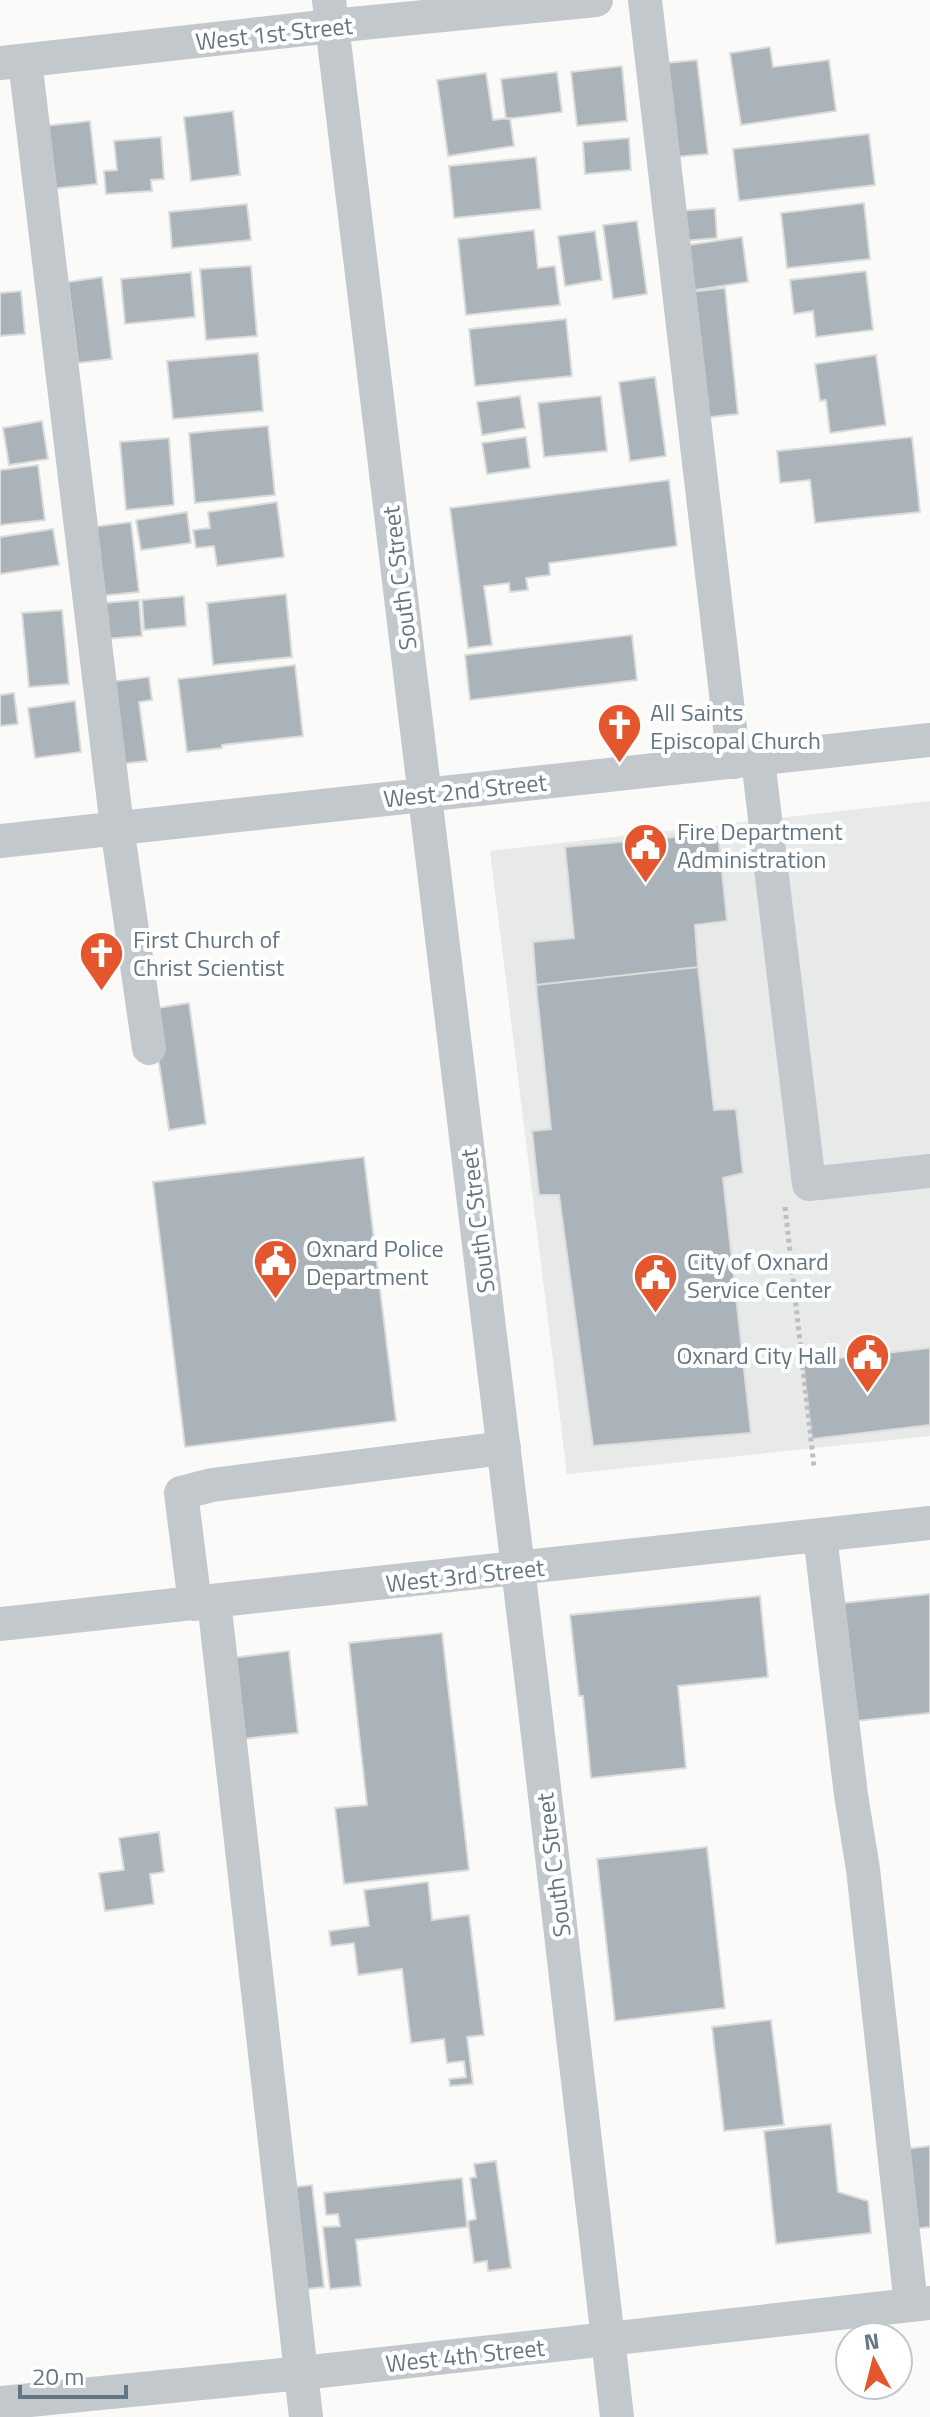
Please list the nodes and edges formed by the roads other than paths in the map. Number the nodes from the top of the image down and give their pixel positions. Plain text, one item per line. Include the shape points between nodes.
1 (596, 0) edge
2 (645, 0) edge
3 (331, 13) edge
4 (12, 62) edge
5 (930, 740) edge
6 (746, 761) junction
7 (425, 794) junction
8 (117, 827) junction
9 (0, 841) edge
10 (149, 1048) dead end
11 (930, 1171) edge
12 (504, 1448) junction
13 (930, 1523) edge
14 (820, 1535) junction
15 (519, 1569) junction
16 (205, 1603) junction
17 (0, 1624) edge
18 (920, 2304) edge
19 (609, 2339) junction
20 (302, 2373) junction
21 (0, 2403) edge
22 (306, 2417) edge
23 (617, 2417) edge

1 - 3 street, West 1st Street
2 - 6 street
3 - 4 street, West 1st Street
3 - 7 street, South C Street
4 - 8 street
5 - 6 street, West 2nd Street
6 - 7 street, West 2nd Street
6 - 11 street via 809,1184
7 - 8 street, West 2nd Street
7 - 12 street, South C Street
8 - 9 street, West 2nd Street
8 - 10 street
12 - 15 street, South C Street
12 - 16 street via 181,1493
13 - 14 street, West 3rd Street
14 - 15 street, West 3rd Street
14 - 18 street
15 - 16 street, West 3rd Street
15 - 19 street, South C Street
16 - 17 street, West 3rd Street
16 - 20 street
18 - 19 street, West 4th Street
19 - 20 street, West 4th Street
19 - 23 street, South C Street
20 - 21 street, West 4th Street
20 - 22 street

